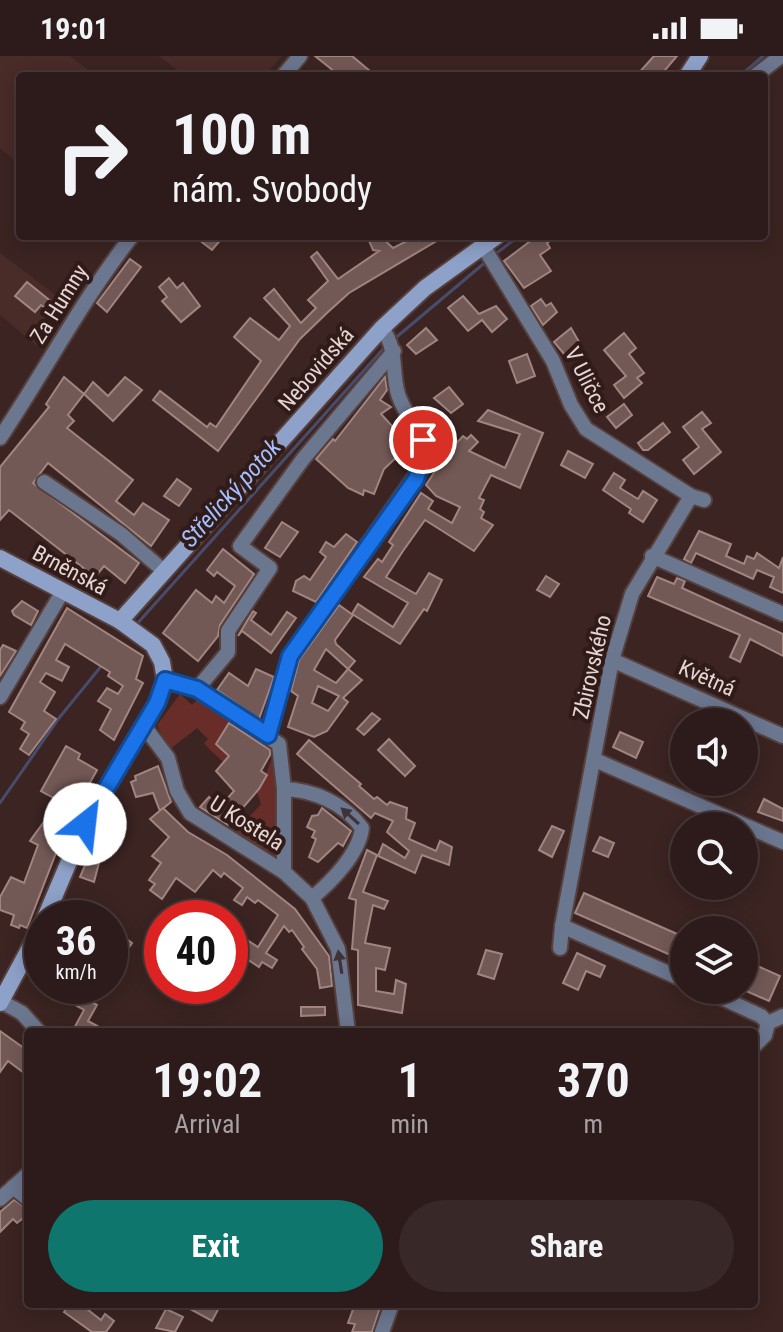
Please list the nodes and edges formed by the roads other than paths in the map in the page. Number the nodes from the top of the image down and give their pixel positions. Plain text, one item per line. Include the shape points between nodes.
1 (300, 56) edge
2 (781, 56) edge
3 (286, 72) edge
4 (760, 72) edge
5 (129, 240) edge
6 (490, 241) edge
7 (389, 341) junction
8 (0, 438) edge
9 (44, 482) dead end
10 (697, 498) joint
11 (652, 556) junction
12 (0, 558) edge
13 (165, 572) junction
14 (63, 591) junction
15 (783, 614) edge
16 (129, 627) junction
17 (612, 660) junction
18 (165, 680) junction
19 (197, 689) junction
20 (0, 697) edge
21 (144, 726) junction
22 (268, 735) junction
23 (783, 736) edge
24 (595, 760) junction
25 (284, 789) junction
26 (783, 842) edge
27 (284, 872) junction
28 (312, 898) junction
29 (53, 900) edge
30 (562, 926) junction
31 (560, 948) dead end
32 (24, 958) edge
33 (670, 974) edge
34 (0, 1002) edge
35 (735, 1004) edge
36 (783, 1016) edge
37 (768, 1023) junction
38 (35, 1028) edge
39 (348, 1028) edge
40 (758, 1042) edge
41 (24, 1177) edge
42 (13, 1187) junction
43 (24, 1196) edge
44 (0, 1199) edge
45 (391, 1308) edge
46 (382, 1332) edge

1 - 3 street
2 - 4 street
5 - 8 street, Za Humny
6 - 7 street, Nebovidská via 425,288
6 - 10 street, V Uličce via 493,262 549,354 586,429
7 - 13 street, Nebovidská
7 - 19 street, Nebovidská via 240,546 270,568 228,631 228,652
7 - 22 street via 397,391 426,450 423,465 290,656
9 - 13 street via 121,534
10 - 11 street, Zbirovského
11 - 15 street
11 - 17 street, Zbirovského via 632,594
12 - 14 street, Brněnská
13 - 16 street, Nebovidská
14 - 16 street, Brněnská
14 - 20 street
16 - 18 street via 153,645
17 - 23 street, Květná
17 - 24 street, Zbirovského
18 - 19 street
18 - 21 street
19 - 22 street
21 - 27 street, U Kostela via 168,758 190,813
21 - 29 street via 85,824
22 - 25 street, U Kostela via 279,744
24 - 26 street
24 - 30 street, Zbirovského
25 - 27 street, U Kostela
28 -> 25 street via 329,884 362,828 317,795
27 - 28 street, U Kostela
39 -> 28 street via 338,949
30 - 31 street, Zbirovského
30 - 33 street
32 - 34 street
34 - 38 street via 22,1013
35 - 37 street
36 - 37 street
37 - 40 street
41 - 42 street
42 - 43 street
42 - 44 street
45 - 46 street

